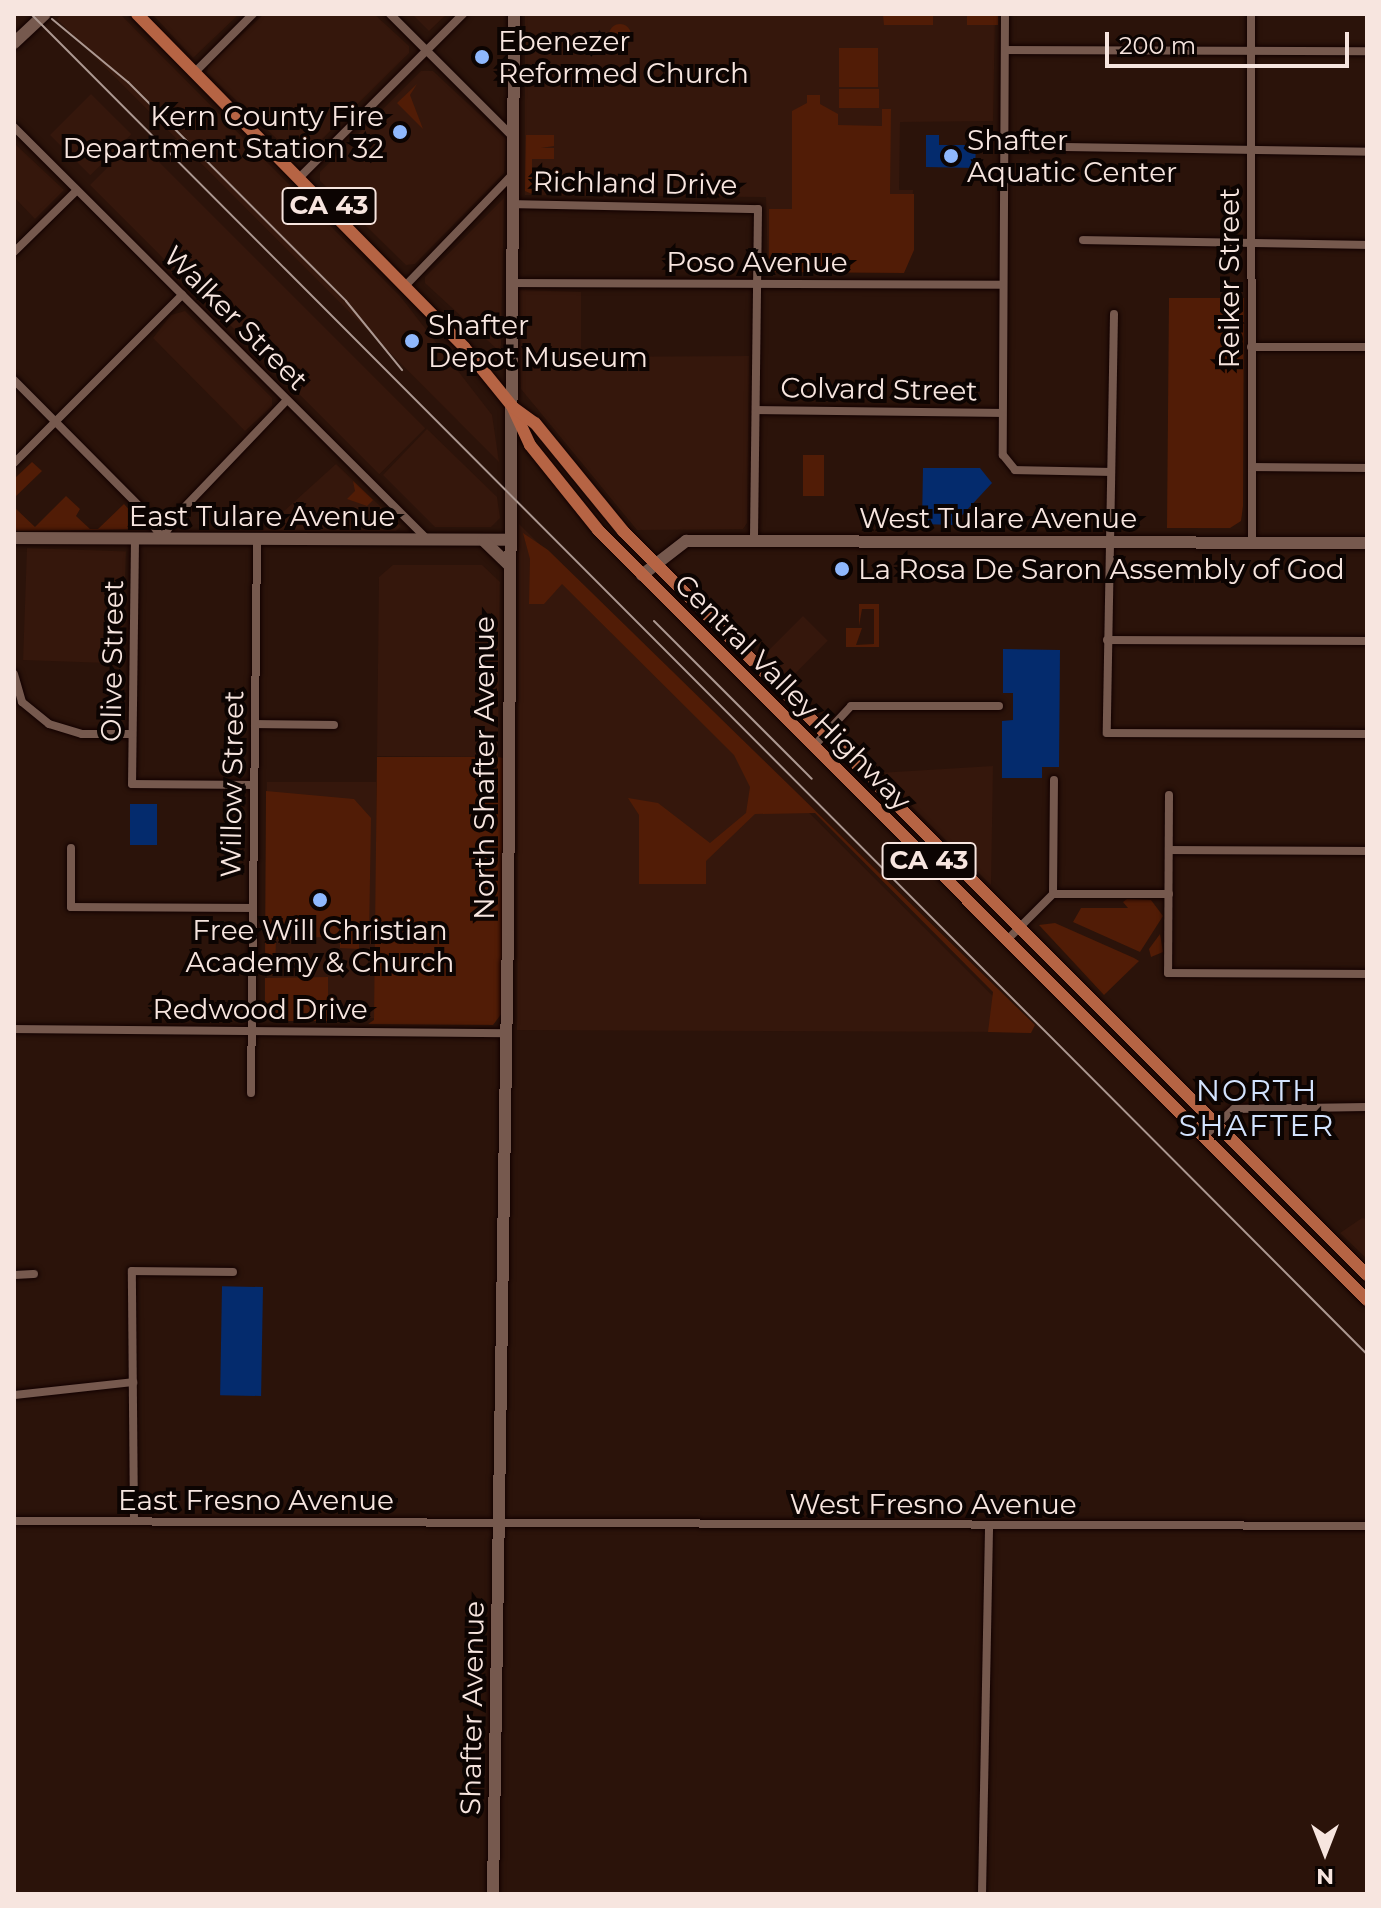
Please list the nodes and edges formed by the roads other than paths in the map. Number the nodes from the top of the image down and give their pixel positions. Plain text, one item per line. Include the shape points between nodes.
1 (45, 14) edge
2 (137, 14) edge
3 (253, 14) edge
4 (390, 14) edge
5 (463, 14) edge
6 (514, 14) edge
7 (1005, 14) edge
8 (1251, 14) edge
9 (14, 43) edge
10 (427, 50) junction
11 (1005, 50) junction
12 (1251, 51) junction
13 (1367, 51) edge
14 (195, 72) junction
15 (14, 127) edge
16 (512, 136) junction
17 (1004, 146) junction
18 (1251, 150) junction
19 (1367, 152) edge
20 (512, 175) junction
21 (300, 177) junction
22 (77, 190) junction
23 (512, 204) junction
24 (1083, 240) dead end
25 (1251, 244) junction
26 (1367, 245) edge
27 (14, 252) edge
28 (511, 283) junction
29 (407, 284) junction
30 (757, 284) junction
31 (1003, 285) junction
32 (182, 295) junction
33 (1114, 314) dead end
34 (1251, 347) junction
35 (1367, 347) edge
36 (14, 380) edge
37 (287, 400) junction
38 (512, 406) junction
39 (756, 410) junction
40 (1002, 413) junction
41 (56, 421) junction
42 (14, 463) edge
43 (1252, 467) junction
44 (1367, 468) edge
45 (1109, 472) junction
46 (14, 538) edge
47 (162, 538) junction
48 (257, 539) junction
49 (135, 540) junction
50 (427, 540) junction
51 (483, 540) junction
52 (510, 540) junction
53 (754, 541) junction
54 (1107, 542) junction
55 (1252, 543) junction
56 (1367, 543) edge
57 (655, 563) junction
58 (509, 565) junction
59 (642, 575) junction
60 (1107, 640) junction
61 (1367, 641) edge
62 (14, 674) edge
63 (999, 706) dead end
64 (255, 724) junction
65 (334, 725) dead end
66 (132, 734) junction
67 (1367, 734) edge
68 (827, 735) junction
69 (814, 746) junction
70 (1054, 780) dead end
71 (254, 785) junction
72 (1169, 795) dead end
73 (71, 848) dead end
74 (1169, 850) junction
75 (1367, 851) edge
76 (1053, 894) junction
77 (1169, 894) junction
78 (253, 908) junction
79 (1020, 928) junction
80 (1007, 940) junction
81 (1367, 974) edge
82 (14, 1029) edge
83 (252, 1030) junction
84 (506, 1033) junction
85 (251, 1093) dead end
86 (1367, 1107) edge
87 (1214, 1123) junction
88 (1203, 1137) junction
89 (233, 1272) dead end
90 (34, 1274) dead end
91 (14, 1275) edge
92 (1367, 1275) edge
93 (1367, 1300) edge
94 (133, 1382) junction
95 (14, 1395) edge
96 (14, 1521) edge
97 (134, 1521) junction
98 (499, 1523) junction
99 (1367, 1526) edge
100 (989, 1527) junction
101 (493, 1894) edge
102 (982, 1894) edge

1 - 9 main road
2 - 14 main road, Central Valley Highway / CA 43
3 - 14 street
4 - 10 street
5 - 10 street
6 - 16 main road, North Shafter Avenue
7 - 11 street
8 - 12 street, Reiker Street
10 - 16 street
10 - 21 street
11 - 12 street
11 - 17 street
12 - 13 street
12 - 18 street, Reiker Street
14 - 21 main road, Central Valley Highway / CA 43
15 - 22 street, Walker Street
16 - 20 main road, North Shafter Avenue
17 - 18 street
17 - 31 street
18 - 19 street
18 - 25 street, Reiker Street
20 - 23 main road, North Shafter Avenue
20 - 29 street
21 - 29 main road, Central Valley Highway / CA 43
22 - 27 street
22 - 32 street, Walker Street
23 - 28 main road, North Shafter Avenue
23 - 30 street, Richland Drive via 758,209
24 - 25 street
25 - 26 street
25 - 34 street, Reiker Street
28 - 30 street, Poso Avenue
28 - 38 main road, North Shafter Avenue
29 - 38 main road, Central Valley Highway / CA 43
30 - 31 street, Poso Avenue
30 - 39 street
31 - 40 street
32 - 37 street, Walker Street
32 - 41 street
33 - 45 street
34 - 35 street
34 - 43 street, Reiker Street
36 - 41 street
37 - 47 street via 179,513
37 - 50 street, Walker Street
38 - 52 main road, North Shafter Avenue
38 - 57 main road, Central Valley Highway / CA 43 via 535,423 594,499
38 - 59 main road, Central Valley Highway / CA 43 via 530,445
39 - 40 street, Colvard Street
39 - 53 street
40 - 45 street via 1003,455 1015,470
41 - 42 street
41 - 47 street via 139,506
43 - 44 street
43 - 55 street, Reiker Street
45 - 54 street
46 - 49 main road, East Tulare Avenue
47 - 48 main road, East Tulare Avenue
47 - 49 main road, East Tulare Avenue
48 - 50 main road, East Tulare Avenue
48 - 64 street, Willow Street
49 - 66 street, Olive Street
50 - 51 main road, East Tulare Avenue
51 - 52 main road, East Tulare Avenue
51 - 58 main road
52 - 58 main road, North Shafter Avenue
53 - 54 main road, West Tulare Avenue
53 - 57 main road, West Tulare Avenue via 686,541
54 - 55 main road, West Tulare Avenue
54 - 60 street
55 - 56 main road, West Tulare Avenue
57 - 59 main road, West Tulare Avenue
57 - 68 main road, Central Valley Highway / CA 43
58 - 84 main road, North Shafter Avenue
59 - 69 main road, Central Valley Highway / CA 43
60 - 61 street
60 - 67 street via 1107,733
62 - 66 street via 22,702 49,724 82,734
63 - 68 street via 851,706
64 - 65 street
64 - 71 street, Willow Street
66 - 71 street, Olive Street via 132,784
68 - 69 street
68 - 79 main road, Central Valley Highway / CA 43
69 - 80 main road, Central Valley Highway / CA 43
70 - 76 street
71 - 78 street, Willow Street
72 - 74 street
73 - 78 street via 71,907
74 - 75 street
74 - 77 street
76 - 77 street
76 - 79 street
77 - 81 street via 1168,973
78 - 83 street, Willow Street
79 - 80 street
79 - 87 main road, Central Valley Highway / CA 43
80 - 88 main road, Central Valley Highway / CA 43
82 - 83 street, Redwood Drive
83 - 84 street, Redwood Drive
83 - 85 street, Willow Street
84 - 98 main road, North Shafter Avenue
86 - 87 street via 1245,1108
87 - 88 street
87 - 92 main road, Central Valley Highway / CA 43
88 - 93 main road, Central Valley Highway / CA 43
89 - 94 street via 132,1271
90 - 91 street
94 - 95 street
94 - 97 street
96 - 97 street, East Fresno Avenue
97 - 98 street, East Fresno Avenue
98 - 100 street, West Fresno Avenue
98 - 101 main road, Shafter Avenue
99 - 100 street, West Fresno Avenue
100 - 102 street

